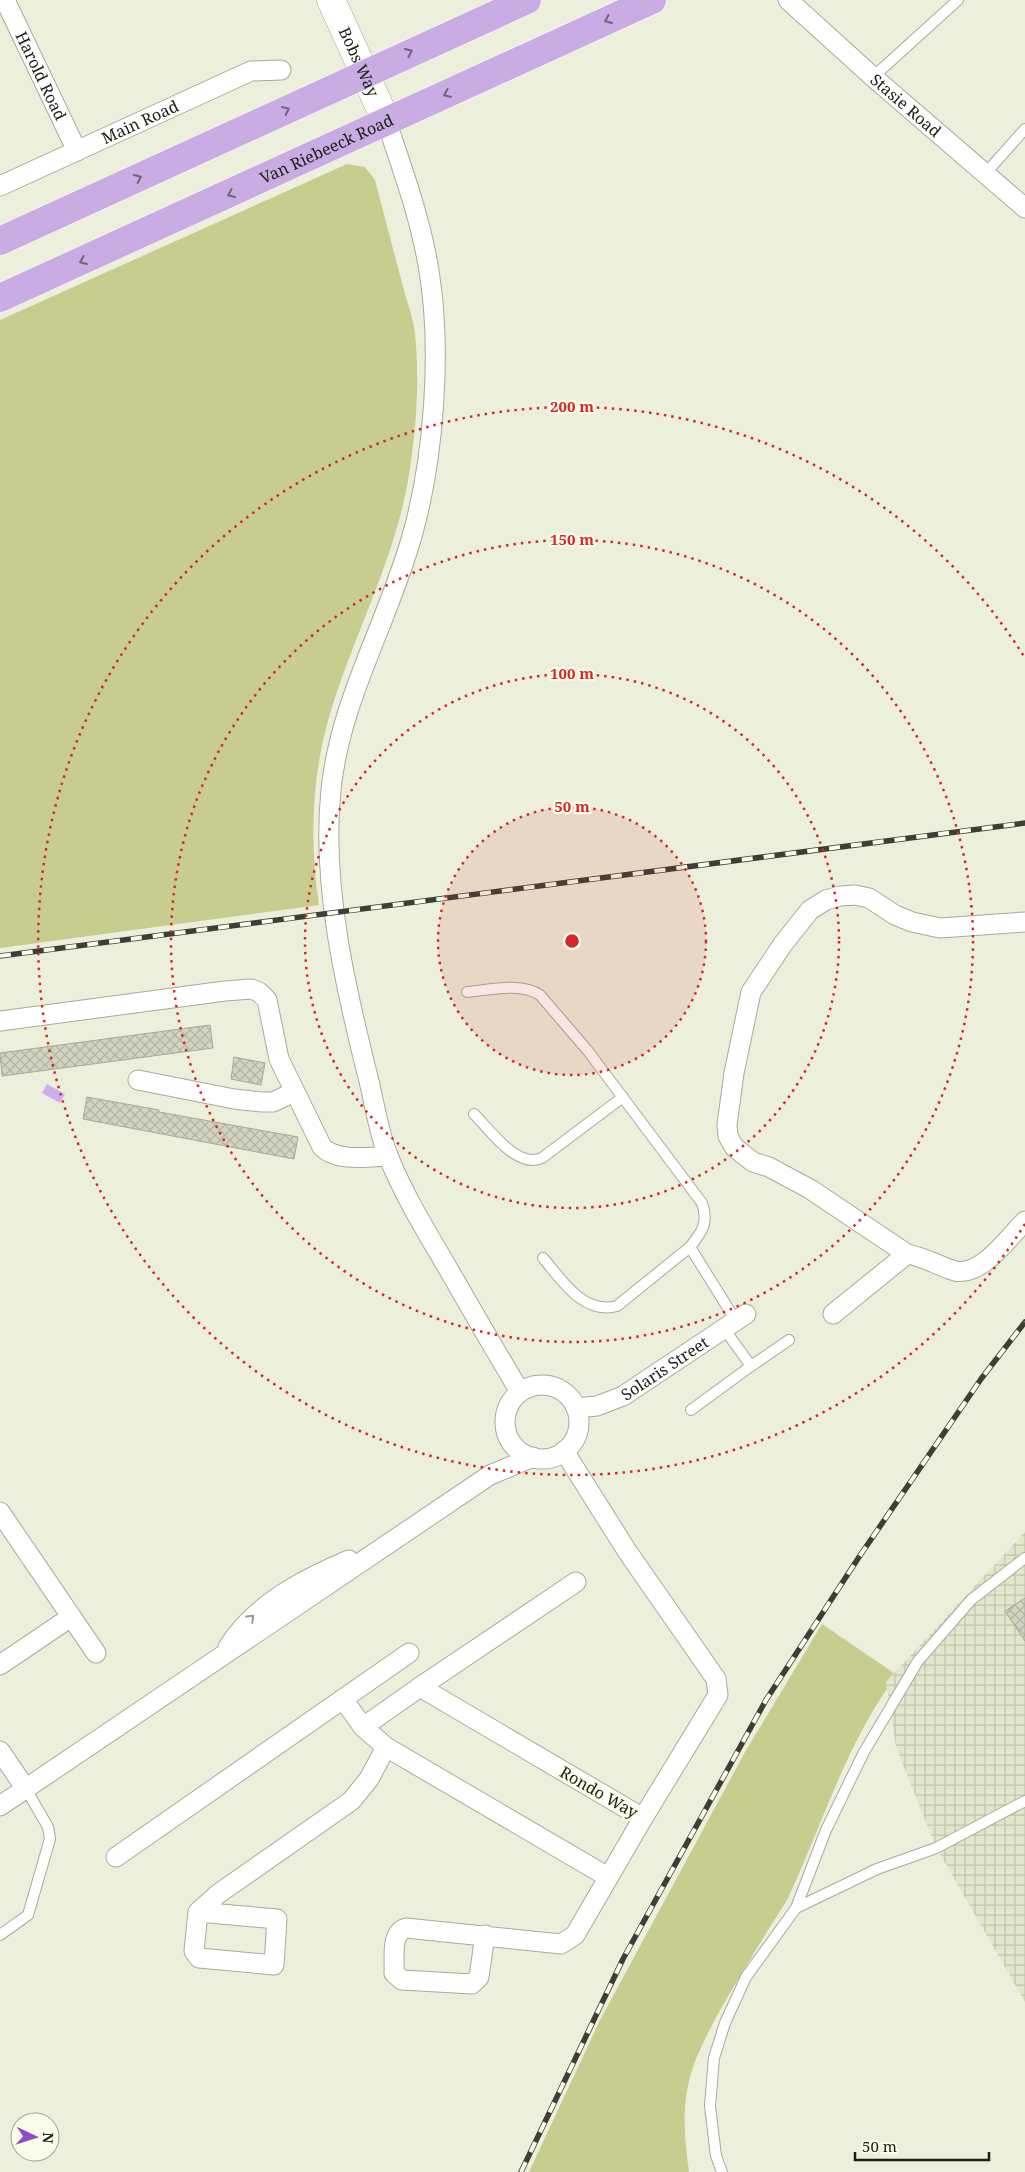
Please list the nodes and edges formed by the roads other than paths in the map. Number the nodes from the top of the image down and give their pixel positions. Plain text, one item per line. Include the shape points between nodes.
1 (5, 0) edge
2 (332, 0) edge
3 (526, 0) edge
4 (652, 0) edge
5 (788, 0) edge
6 (958, 0) edge
7 (282, 70) dead end
8 (365, 74) junction
9 (873, 77) junction
10 (387, 123) junction
11 (1025, 130) edge
12 (77, 151) junction
13 (985, 174) junction
14 (0, 186) edge
15 (1025, 208) edge
16 (0, 241) edge
17 (0, 298) edge
18 (1025, 922) edge
19 (467, 992) dead end
20 (0, 1021) edge
21 (138, 1080) dead end
22 (294, 1092) junction
23 (623, 1097) junction
24 (474, 1114) dead end
25 (388, 1156) junction
26 (1025, 1221) edge
27 (690, 1247) junction
28 (907, 1254) junction
29 (543, 1258) dead end
30 (833, 1314) dead end
31 (736, 1321) junction
32 (789, 1340) dead end
33 (750, 1366) junction
34 (520, 1392) junction
35 (576, 1408) junction
36 (691, 1410) dead end
37 (510, 1439) junction
38 (564, 1451) junction
39 (533, 1457) junction
40 (490, 1475) junction
41 (0, 1512) edge
42 (1025, 1558) edge
43 (576, 1582) dead end
44 (72, 1618) junction
45 (96, 1653) dead end
46 (409, 1654) dead end
47 (0, 1665) edge
48 (420, 1687) junction
49 (343, 1699) junction
50 (363, 1727) junction
51 (386, 1747) junction
52 (0, 1751) edge
53 (26, 1789) junction
54 (1025, 1801) edge
55 (0, 1806) edge
56 (644, 1818) junction
57 (116, 1857) dead end
58 (608, 1878) junction
59 (796, 1908) junction
60 (198, 1912) junction
61 (0, 1935) edge
62 (485, 1935) junction
63 (722, 2172) edge

1 - 12 street, Harold Road
2 - 8 street, Bobs Way
8 -> 3 main road
4 -> 10 main road, Van Riebeeck Road
5 - 9 street, Stasie Road
6 - 9 lane
7 - 12 street, Main Road via 251,71
8 - 10 street, Bobs Way
16 -> 8 main road
9 - 13 street, Stasie Road
10 -> 17 main road, Van Riebeeck Road
10 - 25 street via 413,202 434,304 430,435 412,537 345,720 335,760 329,828 330,865 346,985
11 - 13 lane
12 - 14 street, Main Road
13 - 15 street, Stasie Road
18 - 28 street via 940,928 895,915 869,898 840,896 810,910 751,992 727,1125 734,1147 754,1162 810,1190
19 - 23 lane via 526,989 540,994
20 - 22 street via 251,989 267,1000 278,1059
21 - 22 street via 262,1102 273,1102
22 - 25 street via 322,1147 329,1154
23 - 24 lane via 542,1158 530,1161 517,1157
23 - 27 lane via 702,1203 705,1221
25 - 34 street via 424,1228
26 - 28 street via 980,1267 968,1272 955,1271 926,1258
27 - 29 lane via 617,1306 608,1308 594,1306 575,1295
27 - 31 lane
28 - 30 street
31 - 33 lane
31 - 35 street, Solaris Street via 622,1396 597,1406
32 - 33 lane
33 - 36 lane
34 - 35 street via 538,1385 556,1388 565,1392
34 - 37 street via 505,1416
35 - 38 street via 576,1436
37 - 39 street via 519,1451
37 - 40 street
38 - 39 street via 546,1458
38 - 56 street, Rondo Way via 719,1687 718,1695
39 - 40 street
40 - 53 street
41 - 44 street
42 - 59 lane via 971,1600 918,1661 864,1752 826,1830
43 - 48 street
44 - 45 street
44 - 47 street
46 - 49 street
48 - 50 street
48 - 56 street, Rondo Way
49 - 50 street
49 - 57 street
50 - 51 street
51 - 58 street
51 - 60 street via 370,1779 351,1801 218,1894
52 - 53 street
53 - 55 street
53 - 61 lane via 48,1827 50,1840 28,1915
54 - 59 lane via 936,1848 877,1869
56 - 58 street
58 - 62 street via 575,1934 561,1944
59 - 63 lane via 746,1977 725,2023 714,2058 710,2106 716,2156
60 - 60 street via 194,1951 199,1958 274,1965 276,1919
62 - 62 street via 400,1930 396,1935 394,1973 402,1980 472,1984 480,1977

